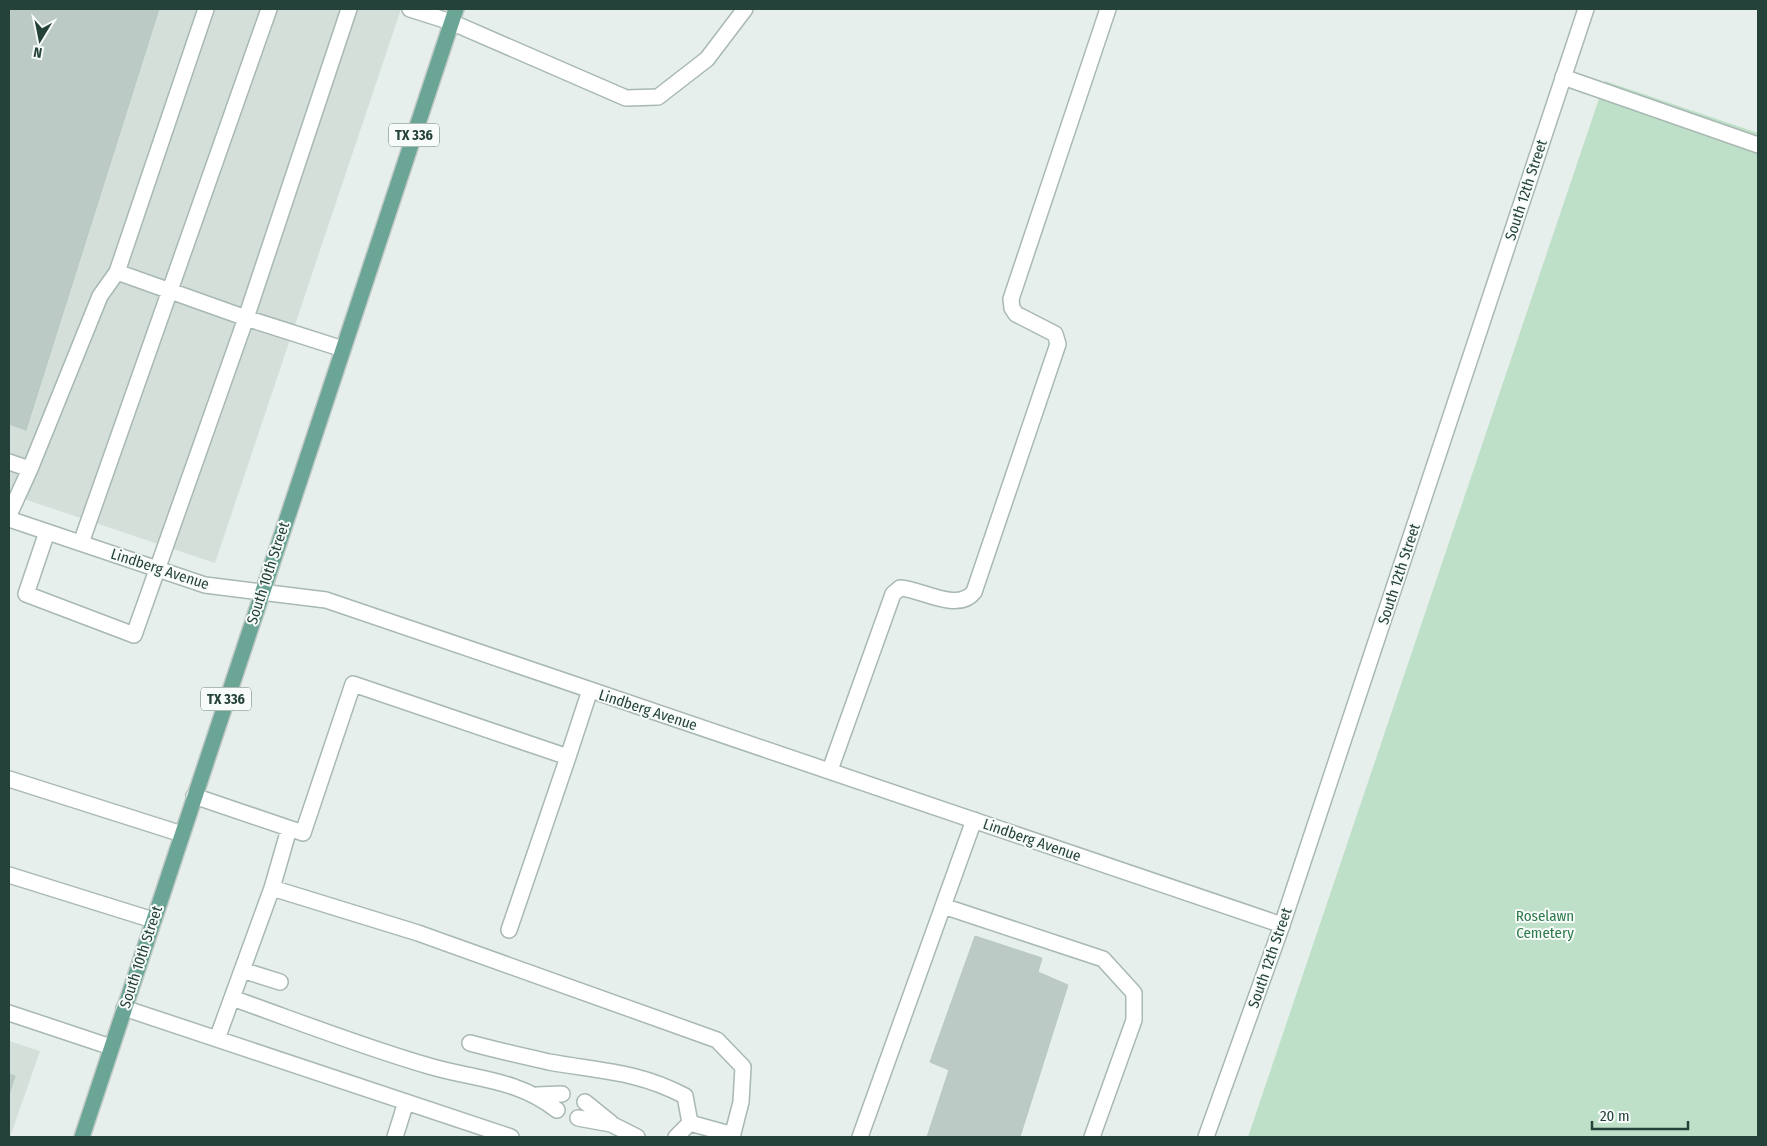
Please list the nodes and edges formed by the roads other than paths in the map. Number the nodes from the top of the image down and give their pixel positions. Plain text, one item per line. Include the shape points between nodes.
1 (206, 9) edge
2 (269, 9) edge
3 (349, 9) edge
4 (410, 9) edge
5 (745, 9) edge
6 (1108, 9) edge
7 (1586, 9) edge
8 (453, 16) edge
9 (1563, 77) junction
10 (1758, 145) edge
11 (117, 272) junction
12 (168, 290) junction
13 (246, 318) junction
14 (343, 349) junction
15 (9, 462) edge
16 (30, 469) junction
17 (9, 517) edge
18 (47, 532) junction
19 (81, 543) junction
20 (156, 569) junction
21 (262, 591) junction
22 (590, 690) junction
23 (568, 757) junction
24 (830, 770) junction
25 (9, 779) edge
26 (194, 796) junction
27 (974, 820) junction
28 (289, 829) junction
29 (182, 834) junction
30 (9, 875) edge
31 (272, 888) junction
32 (943, 906) junction
33 (153, 920) junction
34 (1282, 925) junction
35 (509, 930) dead end
36 (242, 970) junction
37 (280, 982) dead end
38 (232, 998) junction
39 (124, 1008) junction
40 (9, 1013) edge
41 (217, 1039) junction
42 (470, 1043) dead end
43 (112, 1047) junction
44 (562, 1094) dead end
45 (537, 1095) junction
46 (406, 1102) junction
47 (585, 1102) dead end
48 (557, 1110) dead end
49 (578, 1118) dead end
50 (690, 1123) junction
51 (611, 1124) junction
52 (732, 1136) edge
53 (82, 1137) edge
54 (394, 1137) edge
55 (511, 1137) edge
56 (637, 1137) edge
57 (676, 1137) edge
58 (860, 1137) edge
59 (1092, 1137) edge
60 (1206, 1137) edge

1 - 11 street
2 - 12 street
3 - 13 street
4 - 8 street
5 - 8 street via 707,59 658,97 626,98
6 - 24 street via 1011,299 1016,314 1055,334 1058,344 974,592 969,599 960,602 912,589 900,588 893,594
7 - 9 street, South 12th Street
8 - 14 main road, South 10th Street / TX 336
9 - 10 street
9 - 34 street, South 12th Street
11 - 12 street
11 - 16 street via 100,296
12 - 13 street
12 - 19 street
13 - 14 street
13 - 20 street
14 - 21 main road, South 10th Street / TX 336
15 - 16 street
16 - 17 street
17 - 18 street, Lindberg Avenue
18 - 19 street, Lindberg Avenue
18 - 20 street via 26,594 134,635
19 - 20 street, Lindberg Avenue
20 - 21 street, Lindberg Avenue via 205,585
21 - 22 street, Lindberg Avenue via 326,600
21 - 26 main road, South 10th Street / TX 336
22 - 23 street
22 - 24 street, Lindberg Avenue
23 - 28 street via 353,684 303,833
23 - 35 street
24 - 27 street, Lindberg Avenue
25 - 29 street
26 - 28 street
26 - 29 main road, South 10th Street / TX 336
27 - 32 street
27 - 34 street, Lindberg Avenue
28 - 31 street
29 - 33 main road, South 10th Street / TX 336
30 - 33 street
31 - 36 street
31 - 52 street via 418,933 717,1040 743,1067 741,1102
32 - 58 street
32 - 59 street via 1103,959 1134,993 1134,1020
33 - 39 main road, South 10th Street / TX 336
34 - 60 street, South 12th Street
36 - 37 street
36 - 38 street
38 - 41 street
38 - 45 street via 430,1067 489,1079
39 - 41 street
39 - 43 main road, South 10th Street / TX 336
40 - 43 street
41 - 46 street
42 - 50 street via 549,1062 636,1075 665,1085 686,1096
43 - 53 main road, South 10th Street / TX 336
44 - 45 street
45 - 48 street
46 - 54 street
46 - 55 street
47 - 51 street
49 - 51 street
50 - 52 street
50 - 57 street
51 - 56 street

